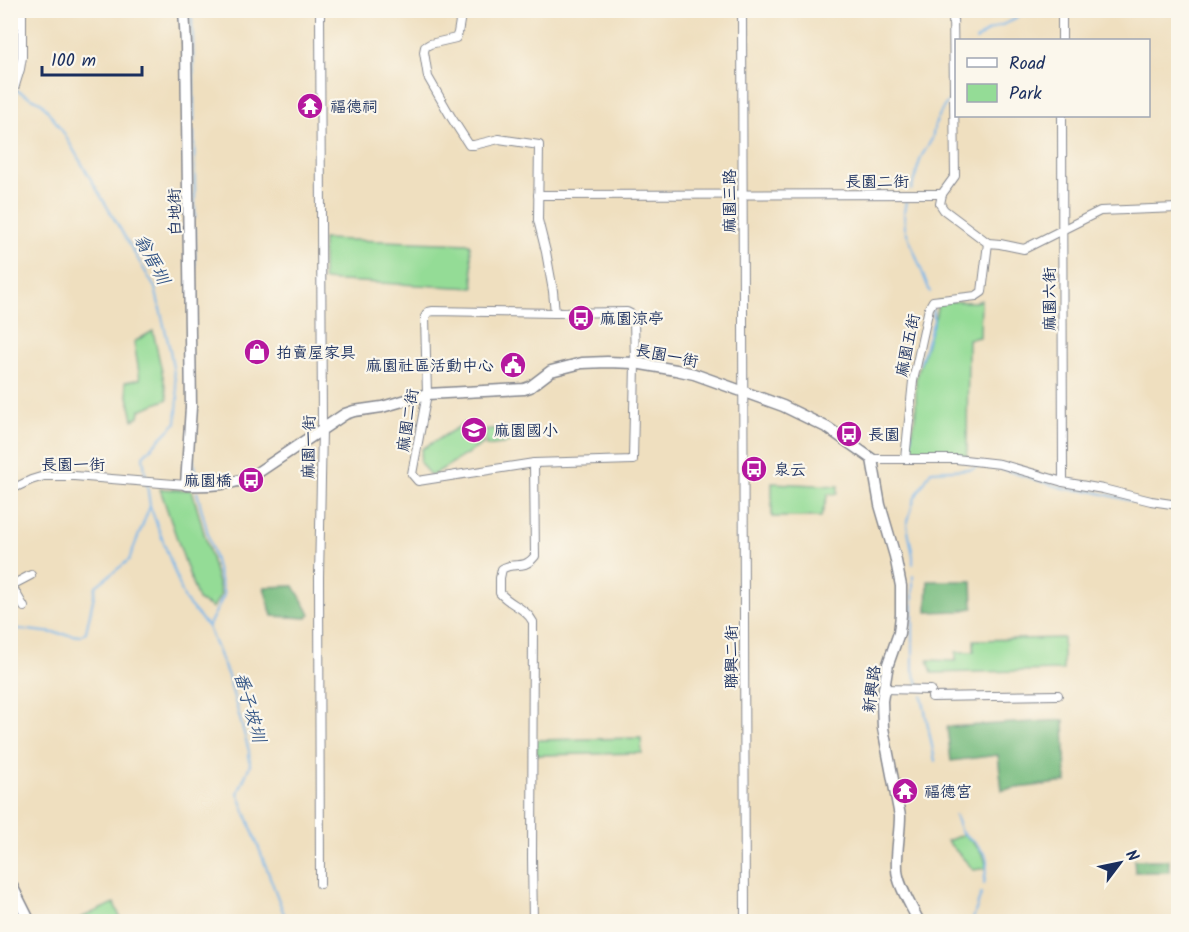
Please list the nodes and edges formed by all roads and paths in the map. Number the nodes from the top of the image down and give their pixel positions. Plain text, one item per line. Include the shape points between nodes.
1 (22, 10) edge
2 (184, 10) edge
3 (320, 10) edge
4 (467, 10) edge
5 (742, 10) edge
6 (953, 10) edge
7 (1062, 10) edge
8 (1062, 39) edge
9 (11, 99) edge
10 (1062, 117) edge
11 (942, 194) junction
12 (538, 195) junction
13 (742, 195) junction
14 (1179, 208) edge
15 (1062, 230) junction
16 (988, 243) junction
17 (555, 313) junction
18 (635, 363) junction
19 (744, 392) junction
20 (427, 394) junction
21 (322, 430) junction
22 (872, 459) junction
23 (905, 459) junction
24 (534, 463) junction
25 (1064, 482) junction
26 (186, 485) junction
27 (10, 490) edge
28 (1179, 505) edge
29 (32, 574) dead end
30 (11, 585) edge
31 (24, 607) dead end
32 (883, 689) junction
33 (1058, 695) dead end
34 (10, 882) edge
35 (320, 884) dead end
36 (30, 921) edge
37 (533, 921) edge
38 (745, 921) edge
39 (919, 921) edge

1 - 9 street via 22,57
2 - 26 street, 白地街 via 191,396
3 - 21 street, 麻園一街
4 - 12 street via 461,15 456,38 425,47 428,77 470,145 499,139 539,145
5 - 13 street, 麻園三路
6 - 11 street via 955,176
7 - 8 street
10 - 15 street, 麻園六街
11 - 13 street, 長園二街
11 - 16 street via 941,207
12 - 13 street, 長園二街
12 - 17 street via 538,220
13 - 19 street, 麻園三路
14 - 15 street via 1100,211
15 - 16 street via 1024,249
15 - 25 street, 麻園六街
16 - 23 street, 麻園五街 via 982,292 933,301 929,308 913,381
17 - 18 street via 631,314
17 - 20 street, 麻園二街 via 428,312
18 - 19 street, 長園一街 via 694,374
18 - 20 street, 長園一街 via 582,363 551,371 524,388
18 - 24 street via 633,460
19 - 22 street, 長園一街 via 828,428
19 - 38 street, 聯興二街
20 - 21 street, 長園一街 via 345,414
20 - 24 street, 麻園二街 via 412,474 418,481
21 - 26 street, 長園一街 via 251,477 215,486
21 - 35 street, 麻園一街
22 - 23 street
22 - 32 street, 新興路 via 902,586 898,633
23 - 25 street via 1000,464
24 - 37 street via 535,556 524,566 507,565 500,578 500,593 530,615 533,622
25 - 28 street
26 - 27 street, 長園一街 via 44,476
29 - 30 street
30 - 31 street
32 - 33 street
32 - 39 street, 新興路 via 883,728 900,816 897,870
34 - 36 street

